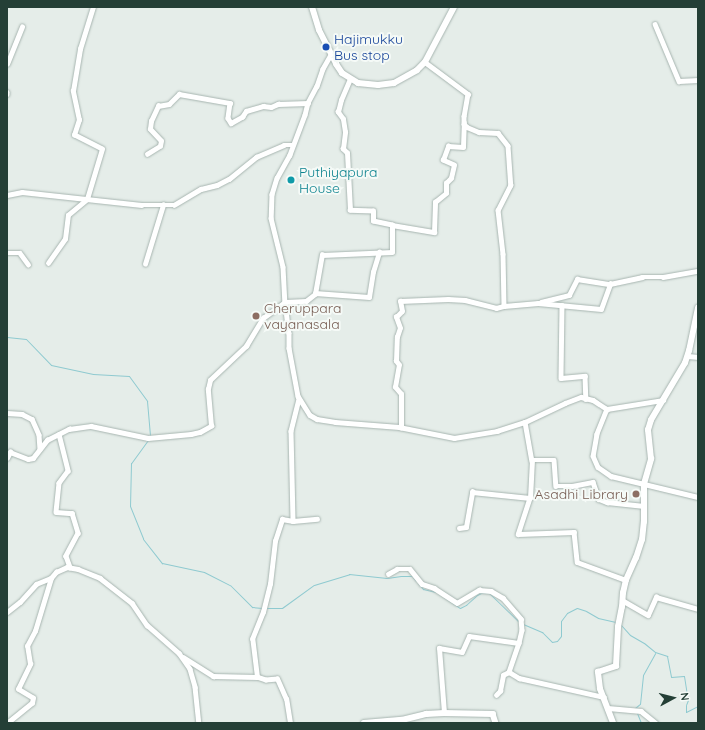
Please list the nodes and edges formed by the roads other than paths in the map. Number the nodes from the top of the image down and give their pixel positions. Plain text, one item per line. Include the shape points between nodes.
1 (94, 7) edge
2 (312, 7) edge
3 (454, 7) edge
4 (655, 24) dead end
5 (22, 27) dead end
6 (331, 55) junction
7 (425, 62) junction
8 (7, 64) edge
9 (350, 79) junction
10 (698, 80) edge
11 (308, 103) junction
12 (464, 116) junction
13 (293, 145) junction
14 (147, 154) dead end
15 (7, 195) edge
16 (87, 199) junction
17 (163, 205) junction
18 (392, 225) junction
19 (379, 252) junction
20 (7, 253) edge
21 (48, 263) dead end
22 (28, 264) dead end
23 (145, 264) dead end
24 (698, 271) edge
25 (610, 284) junction
26 (315, 292) junction
27 (285, 302) junction
28 (538, 303) junction
29 (562, 305) junction
30 (504, 306) junction
31 (698, 308) edge
32 (688, 356) junction
33 (698, 357) edge
34 (586, 398) junction
35 (299, 399) junction
36 (663, 400) junction
37 (607, 409) junction
38 (7, 414) edge
39 (525, 422) junction
40 (401, 428) junction
41 (59, 434) junction
42 (40, 449) junction
43 (7, 458) edge
44 (532, 460) junction
45 (644, 484) junction
46 (698, 497) edge
47 (530, 498) junction
48 (644, 506) junction
49 (317, 519) dead end
50 (293, 521) junction
51 (458, 528) dead end
52 (70, 568) junction
53 (388, 574) dead end
54 (51, 578) junction
55 (626, 580) junction
56 (622, 600) junction
57 (698, 609) edge
58 (7, 612) edge
59 (519, 643) junction
60 (181, 656) junction
61 (509, 672) junction
62 (257, 677) junction
63 (496, 695) dead end
64 (604, 697) junction
65 (608, 708) junction
66 (444, 713) junction
67 (7, 723) edge
68 (199, 723) edge
69 (290, 723) edge
70 (364, 723) edge
71 (496, 723) edge
72 (613, 723) edge
73 (655, 723) edge

1 - 16 street via 80,49 73,91 79,120 74,135 102,149
2 - 6 main road
3 - 7 main road
4 - 10 street via 680,81
5 - 8 street
6 - 9 main road
6 - 11 street
7 - 9 main road via 417,70 394,83 364,84
7 - 12 street via 468,94
9 - 18 street via 338,112 343,119 345,132 343,149 347,153 350,210 373,211 372,221
11 - 13 street
11 - 14 street via 262,106 246,111 232,123 228,118 230,103 179,94 169,104 158,106 150,129 161,141 160,146
12 - 18 street via 463,147 448,146 444,160 454,165 451,178 446,184 446,193 435,202 434,232
12 - 30 street via 464,124 467,127 479,132 498,133 508,146 511,186 498,210 503,254
13 - 17 street via 284,145 256,157 220,184 201,189 174,205
13 - 27 street via 277,178 270,210 283,267
15 - 16 street via 22,192
16 - 17 street
16 - 21 street via 68,215 65,240
17 - 23 street
18 - 19 street via 392,252
19 - 26 street via 322,255
19 - 26 street via 369,297
20 - 22 street via 20,253
24 - 25 street via 663,277 642,277
25 - 28 street via 577,280 568,294
25 - 29 street via 601,309
26 - 27 street via 306,301
27 - 35 street via 289,348
27 - 41 street via 263,318 246,346 210,380 210,426 200,432 150,437 91,426 69,429
28 - 29 street
28 - 30 street
29 - 34 street via 561,378 585,376
30 - 40 street via 496,308 465,300 448,299 400,301 402,311 396,317 400,328 397,337 396,361 399,365 395,387 401,394
31 - 32 street
32 - 33 street
32 - 36 street
34 - 37 street
34 - 39 street via 564,402
35 - 40 street via 310,415 317,419
35 - 50 street via 291,431
36 - 37 street
36 - 45 street via 648,430 651,459
37 - 45 street via 597,434 593,456 598,468 611,476
38 - 42 street via 22,414 32,419
39 - 40 street via 497,431 454,438
39 - 44 street
41 - 42 street via 48,440
41 - 52 street via 68,471 59,483 56,512 72,513 78,533 66,556
42 - 43 street via 33,458 28,459 10,452
44 - 47 street
44 - 48 street via 554,460 556,486 593,482 599,499
45 - 46 street
45 - 48 street
47 - 51 street via 472,492 466,527
47 - 55 street via 518,534 574,532 577,562
48 - 55 street via 642,540
49 - 50 street
50 - 62 street via 282,519 274,541 270,584 263,612 252,639
52 - 54 street via 56,572
52 - 60 street via 100,578 132,602 147,625
53 - 59 street via 397,569 410,569 422,584 434,588 457,603 479,590 492,591 503,598 521,623
54 - 58 street via 36,584
54 - 67 street via 35,631 27,646 30,664 18,689 33,698 32,703
55 - 56 street
56 - 57 street via 648,615 656,597
56 - 64 street via 616,666 598,672 598,682
59 - 61 street
59 - 66 street via 469,636 462,652 439,648
60 - 62 street via 213,676
60 - 68 street via 192,674
61 - 63 street via 503,675 500,691
61 - 64 street via 519,678
62 - 69 street via 266,680 277,679 286,698
64 - 65 street
65 - 72 street
65 - 73 street via 642,710
66 - 70 street
66 - 71 street via 493,714

